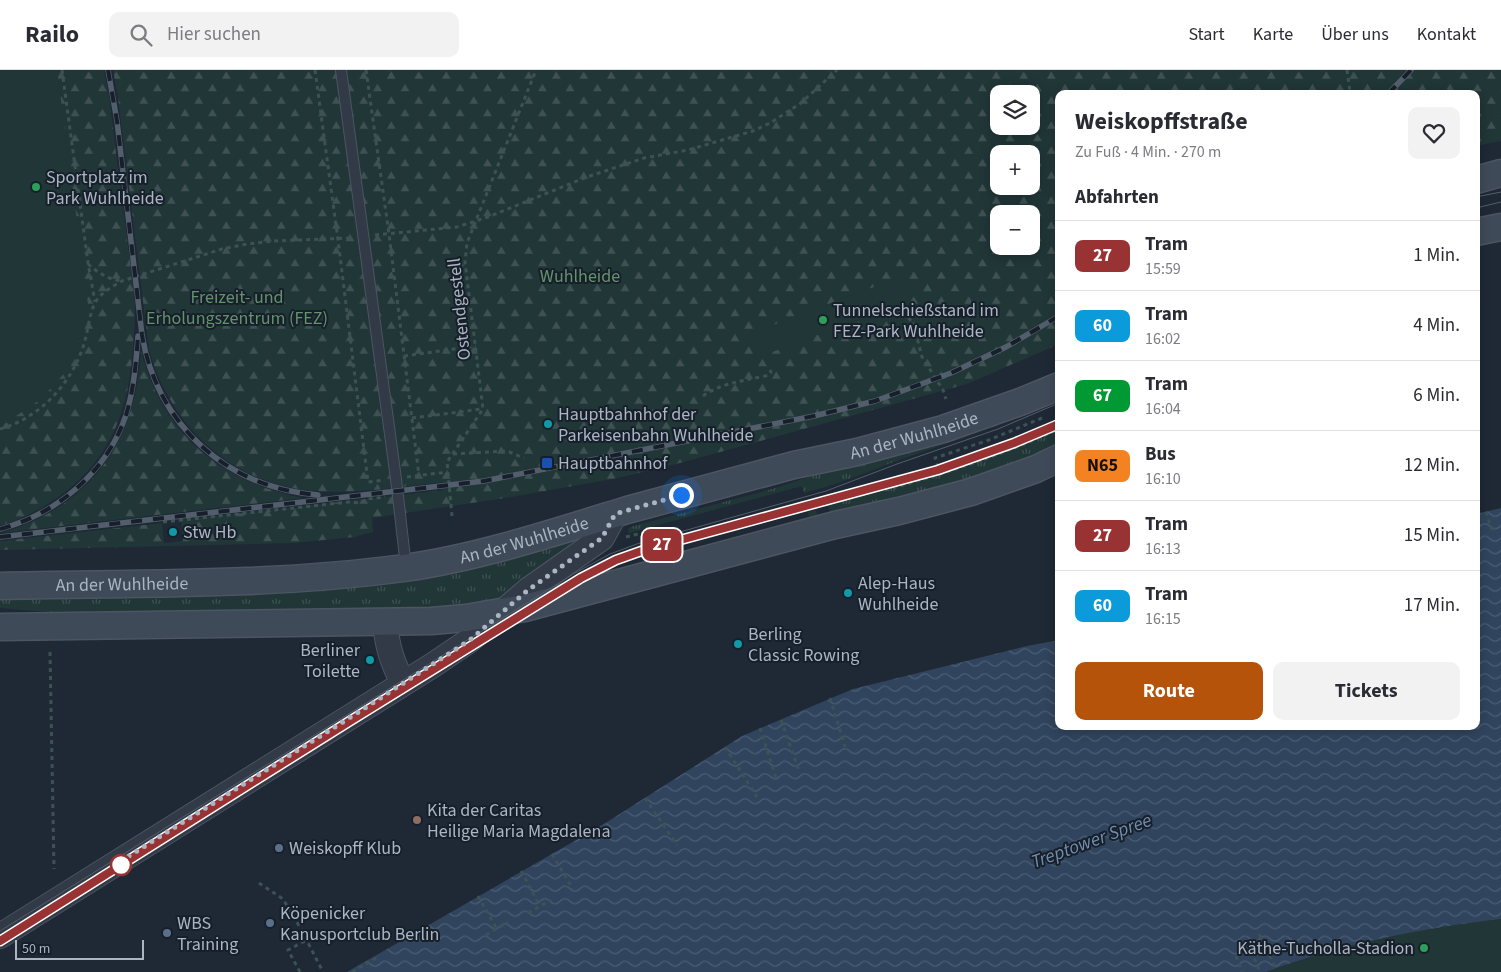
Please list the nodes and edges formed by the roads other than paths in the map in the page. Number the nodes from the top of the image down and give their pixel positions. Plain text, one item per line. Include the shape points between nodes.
1 (342, 70) edge
2 (1501, 173) edge
3 (1480, 179) edge
4 (1501, 227) edge
5 (1480, 231) edge
6 (1055, 388) edge
7 (1055, 460) edge
8 (618, 526) junction
9 (406, 568) junction
10 (0, 586) edge
11 (502, 612) junction
12 (386, 622) junction
13 (0, 628) edge
14 (403, 683) junction
15 (0, 936) edge

1 - 9 lane
2 - 3 main road
4 - 5 main road
6 - 8 main road, An der Wuhlheide via 943,429 794,465
7 - 11 main road via 1036,470 971,492
8 - 9 main road, An der Wuhlheide via 601,520 467,556
8 - 11 street
9 - 10 main road, An der Wuhlheide via 262,581
11 - 12 main road via 431,621
11 - 14 street via 470,640
12 - 13 main road
12 - 14 street via 387,642
14 - 15 street

